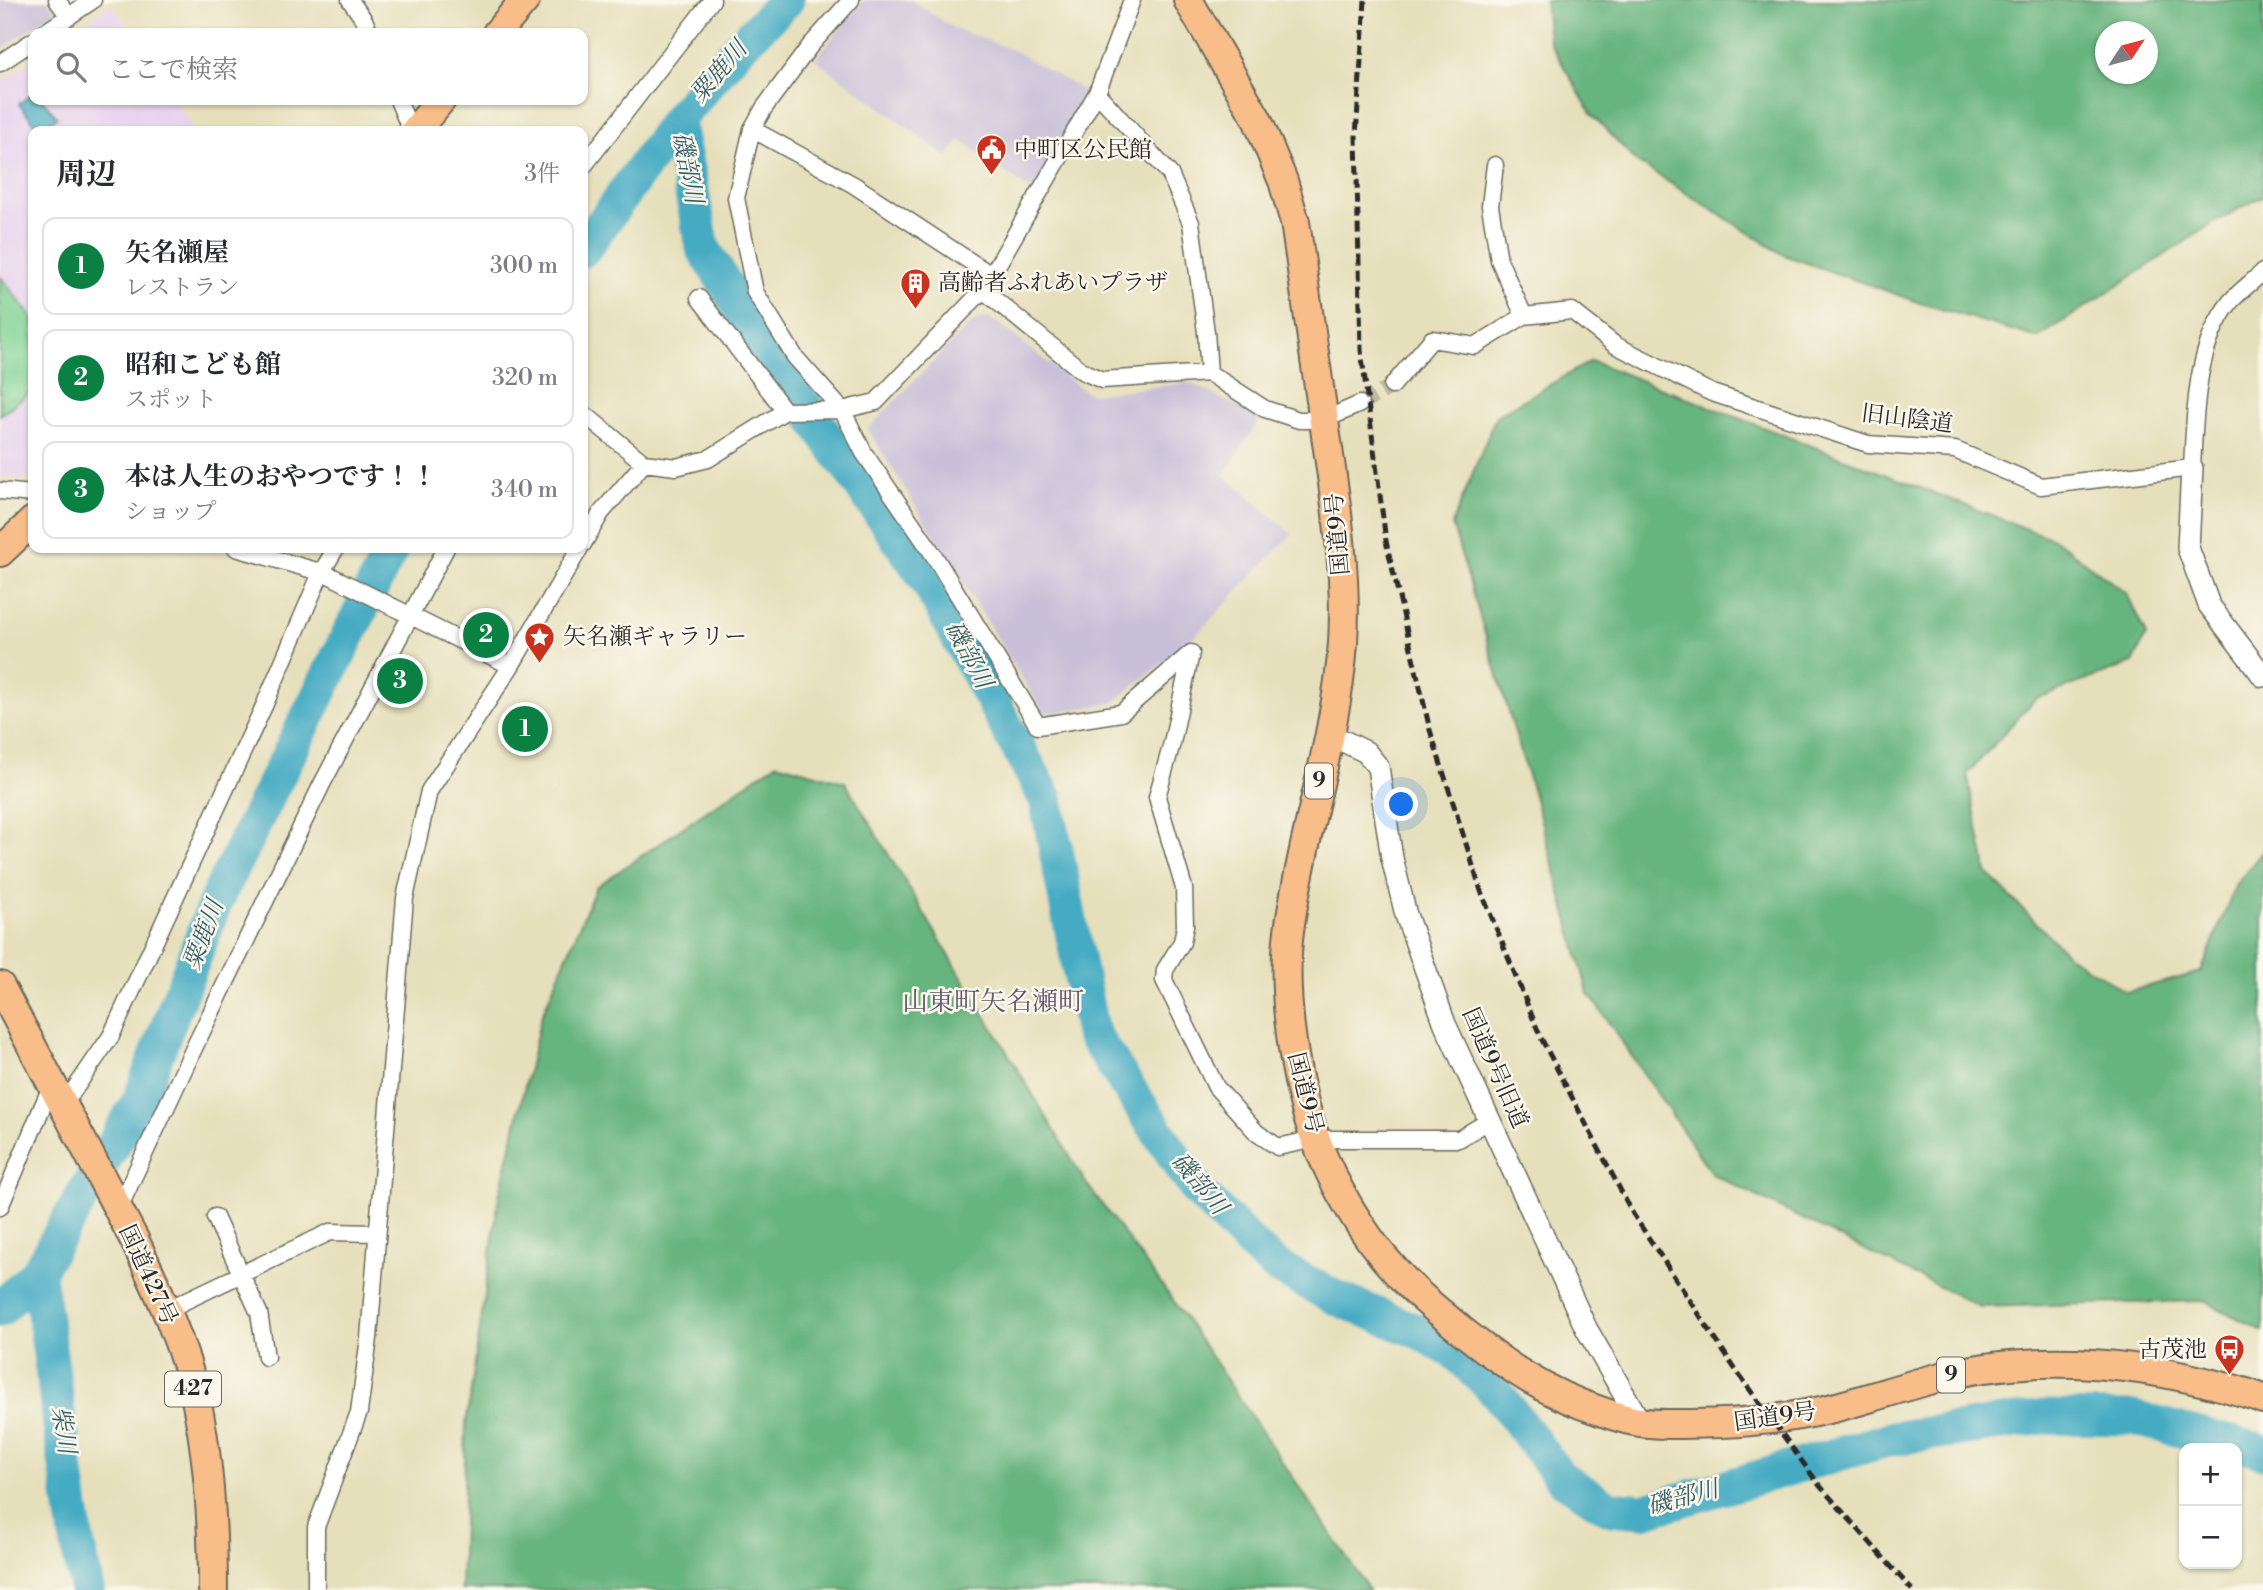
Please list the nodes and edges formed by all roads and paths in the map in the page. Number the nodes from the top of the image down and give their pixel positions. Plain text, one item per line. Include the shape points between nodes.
1 (57, 0) edge
2 (93, 0) edge
3 (350, 0) edge
4 (525, 0) edge
5 (712, 0) edge
6 (851, 0) edge
7 (1132, 0) edge
8 (1188, 0) edge
9 (69, 17) junction
10 (52, 28) edge
11 (368, 28) edge
12 (501, 28) edge
13 (28, 44) edge
14 (0, 63) edge
15 (1097, 93) junction
16 (400, 105) edge
17 (436, 105) edge
18 (411, 126) edge
19 (418, 126) edge
20 (752, 129) junction
21 (588, 160) edge
22 (1495, 165) dead end
23 (2263, 272) edge
24 (987, 283) junction
25 (699, 298) dead end
26 (1524, 316) junction
27 (1209, 373) junction
28 (1392, 386) tunnel mouth
29 (1360, 404) tunnel mouth
30 (842, 410) junction
31 (785, 411) junction
32 (588, 417) edge
33 (1324, 420) junction
34 (644, 463) junction
35 (2192, 468) junction
36 (0, 491) edge
37 (28, 494) edge
38 (28, 526) edge
39 (588, 536) edge
40 (0, 552) edge
41 (254, 553) edge
42 (334, 553) edge
43 (443, 553) edge
44 (578, 553) edge
45 (324, 573) junction
46 (408, 613) junction
47 (512, 666) junction
48 (2263, 676) edge
49 (1331, 735) junction
50 (0, 986) edge
51 (61, 1103) junction
52 (1489, 1120) junction
53 (1315, 1139) junction
54 (116, 1206) junction
55 (0, 1207) edge
56 (215, 1217) dead end
57 (376, 1233) junction
58 (241, 1274) junction
59 (166, 1310) junction
60 (266, 1357) dead end
61 (2263, 1399) edge
62 (1640, 1424) junction
63 (213, 1590) edge
64 (316, 1590) edge

1 - 9 street
2 - 9 street
3 - 11 street
4 - 12 highway
5 - 21 street
6 - 20 street via 810,46
7 - 15 street
8 - 33 highway, 国道9号 / 9 via 1257,119 1283,181 1295,222
9 - 10 street
13 - 14 street
15 - 24 street
15 - 27 street via 1170,174 1191,223
16 - 18 street
17 - 19 highway
20 - 24 street via 854,185
20 - 30 street via 736,198 755,292 794,357
22 - 26 street via 1490,206 1499,260
23 - 35 street via 2231,302 2209,340 2196,400
24 - 27 street via 1082,371 1102,380
24 - 30 street via 876,402
25 - 31 street
26 - 28 street via 1475,346 1432,339
26 - 35 street, 旧山陰道 via 1572,311 1615,345 1712,393 1868,444 1955,450 2041,486
27 - 33 street via 1265,409 1299,421
29 - 33 street
30 - 31 street
30 - 53 street via 864,453 933,554 1038,726 1121,713 1191,653 1157,797 1184,888 1182,942 1164,980 1216,1087 1257,1133 1278,1147
31 - 34 street via 708,459 676,467
32 - 34 street
33 - 49 highway, 国道9号 / 9 via 1343,577 1343,644
34 - 39 street via 601,513
35 - 48 street via 2188,548 2208,605
36 - 37 street
38 - 40 highway
41 - 45 street
42 - 45 street
43 - 46 street
44 - 47 street
45 - 46 street
45 - 51 street via 111,1036
46 - 47 street
46 - 54 street
47 - 57 street via 429,791 405,898
49 - 52 street, 国道9号旧道 via 1366,752 1378,767 1406,915 1446,1024
49 - 53 highway, 国道9号 / 9 via 1307,827 1288,948 1292,1038
50 - 51 highway, 国道427号 / 427
51 - 54 highway, 国道427号 / 427
51 - 55 street
52 - 53 street via 1458,1139
52 - 62 street, 国道9号旧道 via 1586,1328
53 - 62 highway, 国道9号 / 9 via 1362,1226 1391,1267 1435,1309 1520,1375 1565,1399
54 - 59 highway, 国道427号 / 427
56 - 58 street
57 - 58 street via 330,1232
57 - 64 street via 359,1412 316,1527
58 - 59 street
58 - 60 street via 259,1313
59 - 63 highway, 国道427号 / 427 via 184,1358 204,1444
61 - 62 highway, 国道9号 / 9 via 2126,1366 2028,1364 1943,1376 1825,1410 1743,1424

